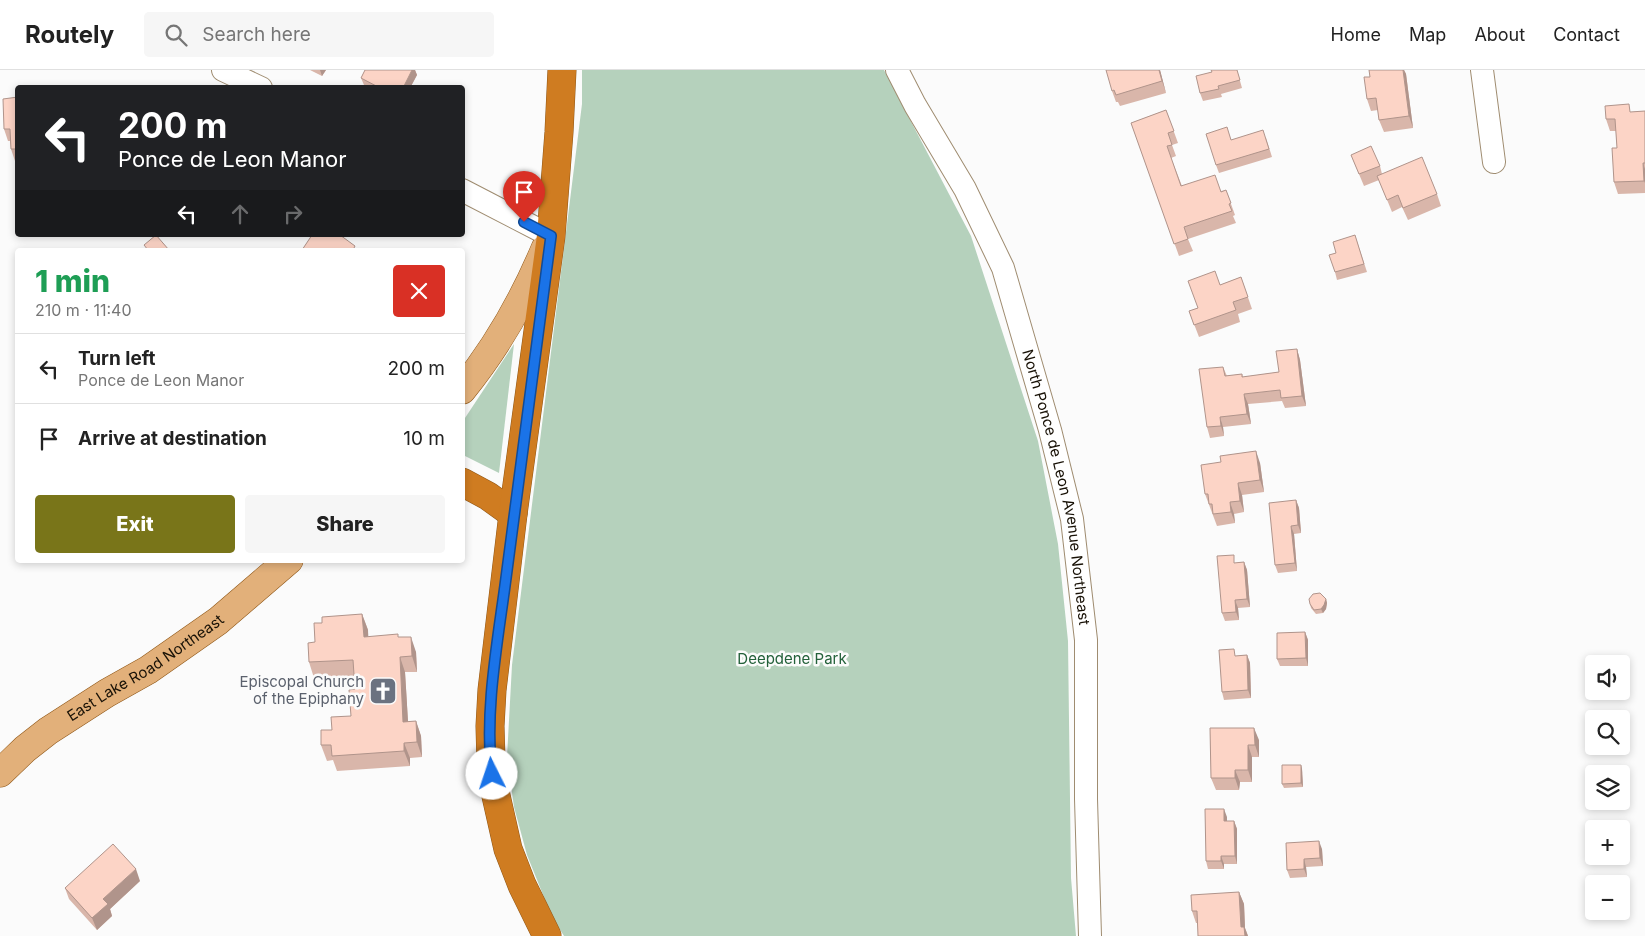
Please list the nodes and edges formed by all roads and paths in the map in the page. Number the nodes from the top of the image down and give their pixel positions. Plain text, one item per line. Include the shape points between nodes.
1 (223, 70) edge
2 (562, 70) edge
3 (897, 70) edge
4 (1482, 70) edge
5 (255, 85) edge
6 (1494, 162) dead end
7 (465, 192) edge
8 (551, 236) junction
9 (465, 386) edge
10 (465, 484) edge
11 (513, 514) junction
12 (286, 563) edge
13 (0, 773) edge
14 (547, 936) edge
15 (1090, 936) edge

1 - 5 street
2 - 8 highway
3 - 15 street, North Ponce de Leon Avenue Northeast via 965,189 1003,268 1048,422 1072,519 1086,640
4 - 6 street
7 - 8 street
8 - 9 main road via 530,285 495,345
8 - 11 highway
10 - 11 highway
11 - 14 highway via 492,690 491,762 508,849
12 - 13 main road, East Lake Road Northeast via 218,621 148,670 48,731

